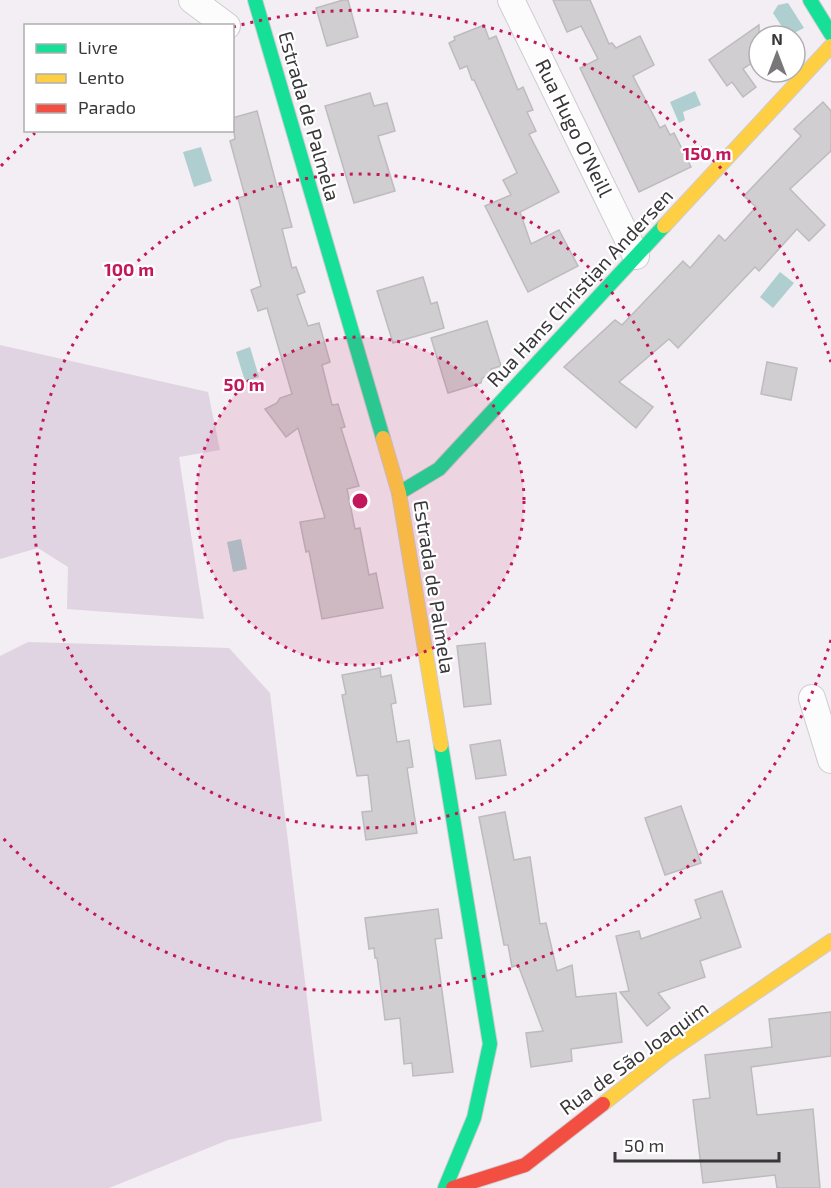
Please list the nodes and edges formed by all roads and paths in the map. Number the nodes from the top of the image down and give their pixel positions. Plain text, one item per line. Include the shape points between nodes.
1 (192, 0) edge
2 (255, 0) edge
3 (511, 0) edge
4 (810, 0) edge
5 (224, 24) edge
6 (234, 29) edge
7 (831, 33) edge
8 (267, 43) junction
9 (831, 46) edge
10 (636, 256) junction
11 (399, 493) junction
12 (812, 698) dead end
13 (831, 760) edge
14 (831, 941) edge
15 (445, 1188) edge
16 (453, 1188) edge

1 - 5 street
2 - 8 street, Estrada de Palmela
3 - 10 street, Rua Hugo O'Neill
4 - 7 street
6 - 8 street
8 - 11 street, Estrada de Palmela
9 - 10 street, Rua Hans Christian Andersen
10 - 11 street, Rua Hans Christian Andersen via 439,469
11 - 15 street, Estrada de Palmela via 490,1044 486,1084 465,1149
12 - 13 street
14 - 16 street, Rua de São Joaquim via 666,1054 525,1165

